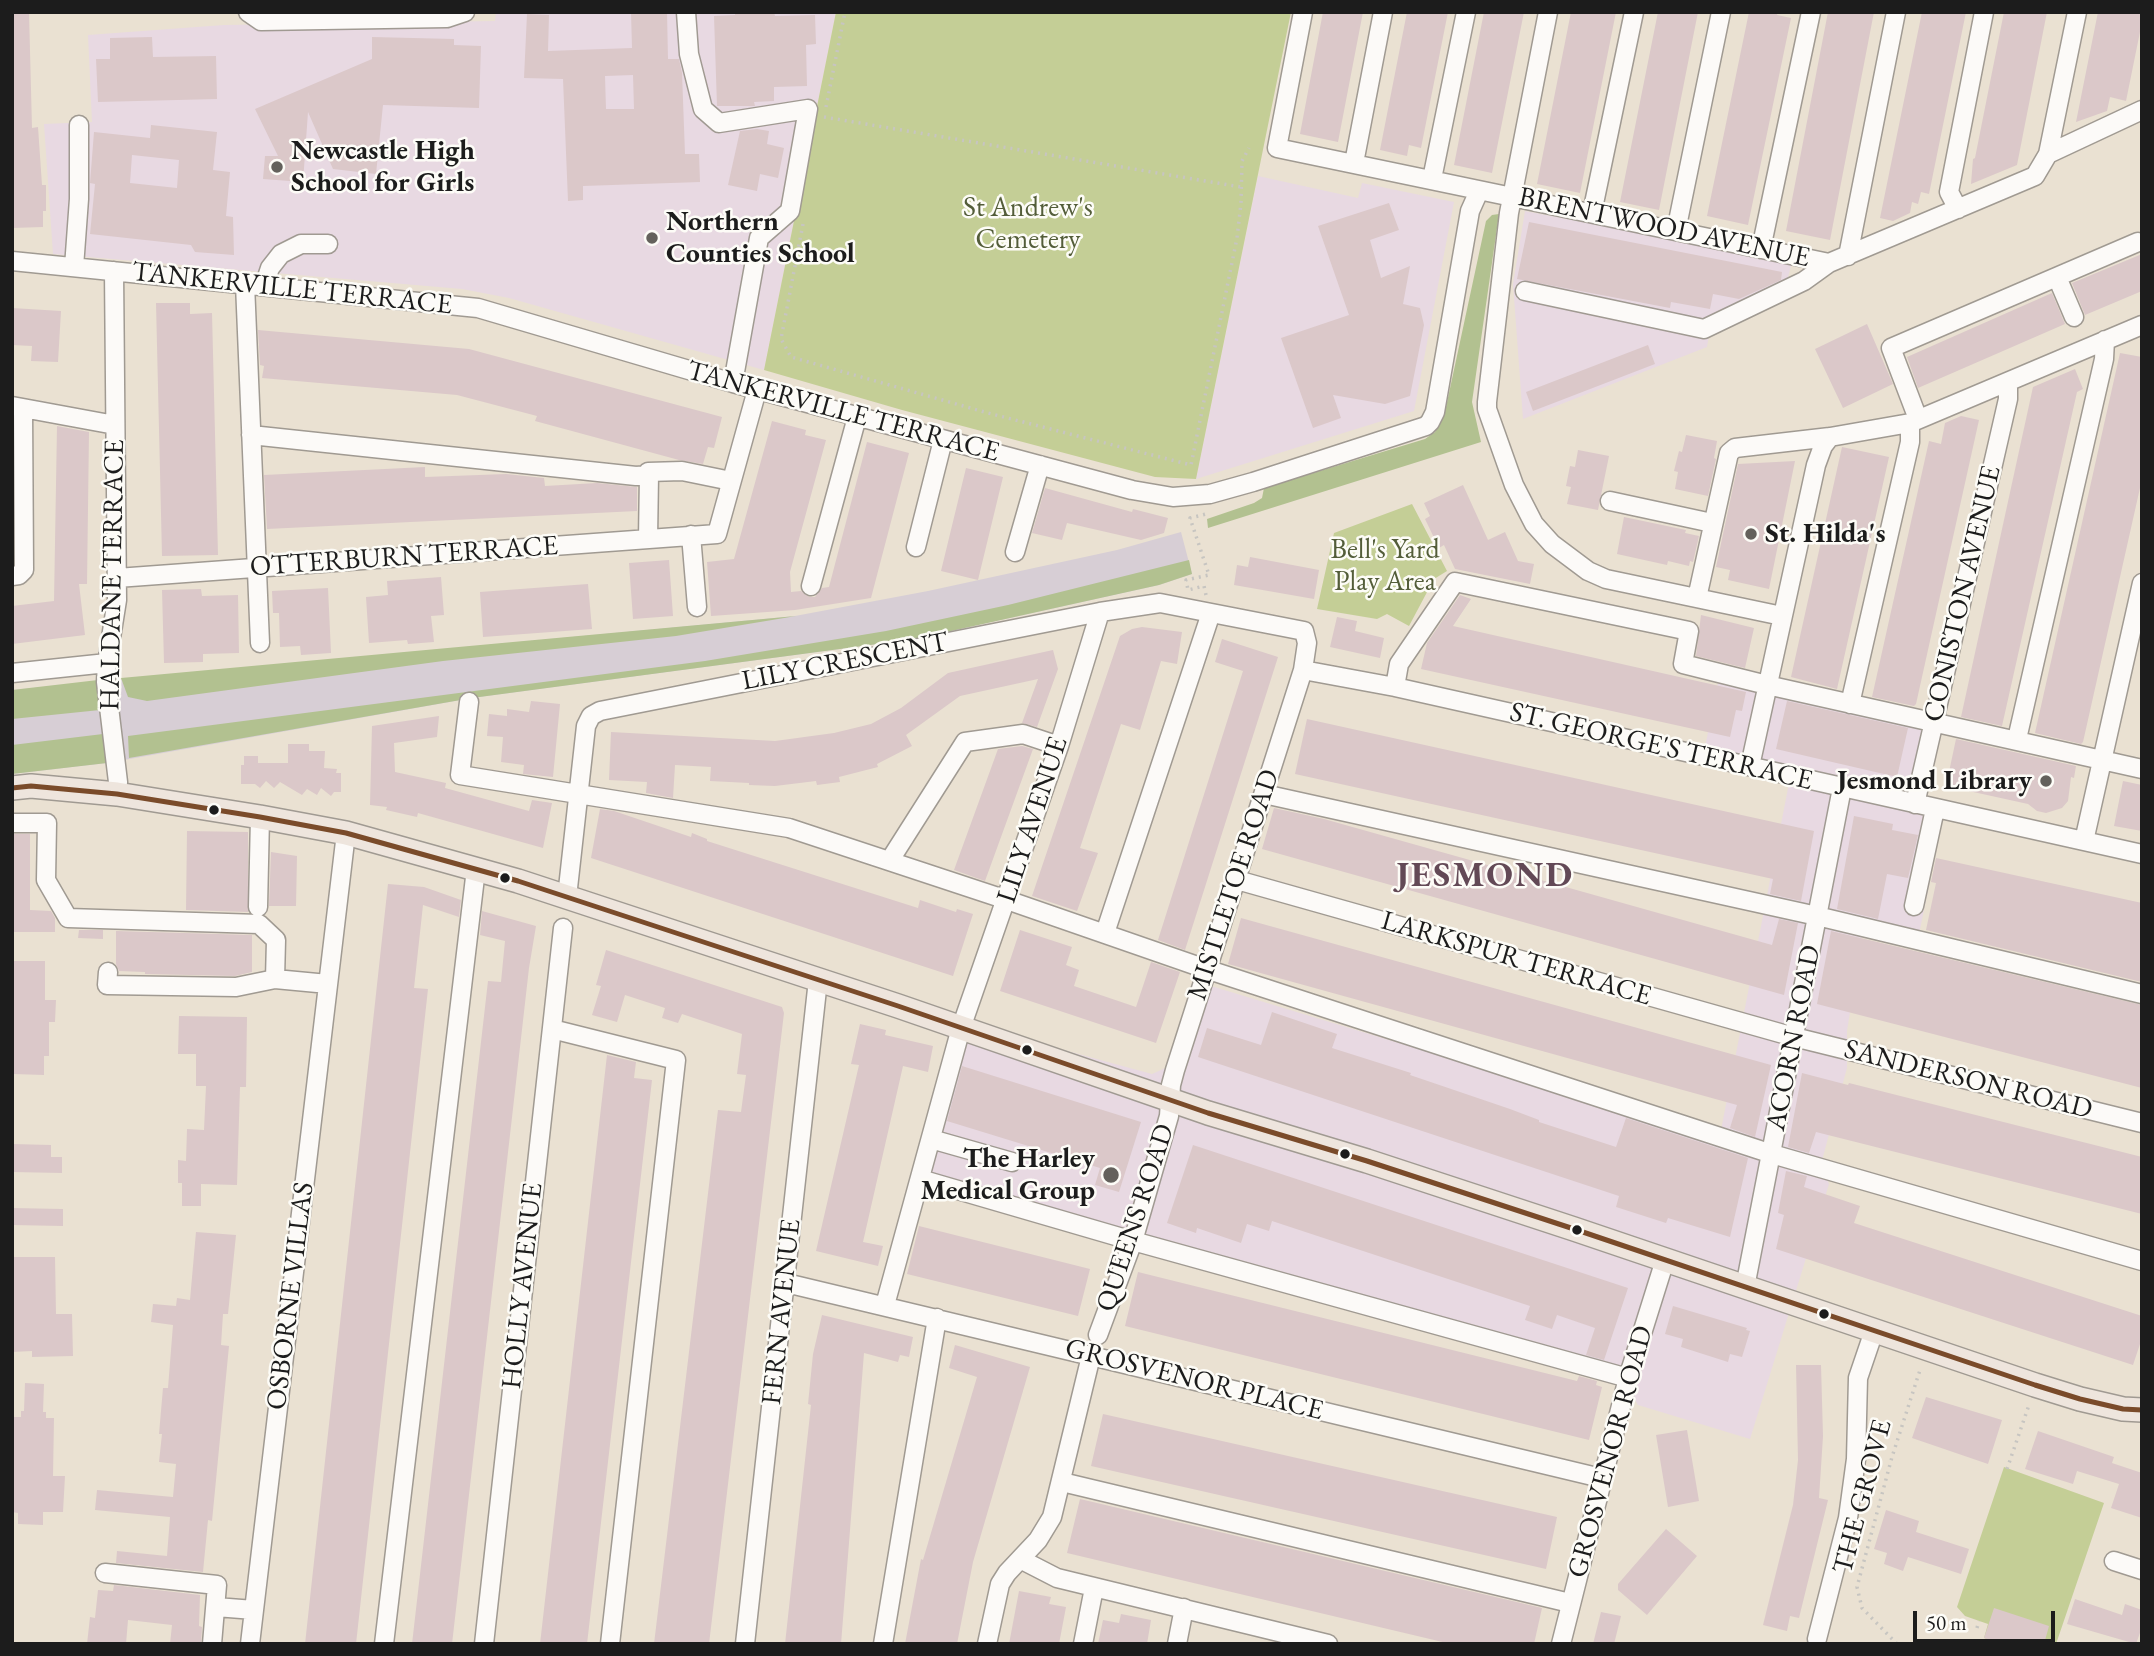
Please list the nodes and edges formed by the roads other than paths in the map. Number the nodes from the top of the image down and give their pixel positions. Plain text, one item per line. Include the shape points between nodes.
1 (248, 12) edge
2 (466, 12) edge
3 (686, 12) edge
4 (1303, 12) edge
5 (1384, 12) edge
6 (1466, 12) edge
7 (1548, 12) edge
8 (1634, 12) edge
9 (1721, 12) edge
10 (1811, 12) edge
11 (1896, 12) edge
12 (1984, 12) edge
13 (2077, 12) edge
14 (2142, 110) edge
15 (79, 125) dead end
16 (2048, 154) junction
17 (1354, 163) junction
18 (1432, 179) junction
19 (1479, 191) junction
20 (1511, 195) junction
21 (1958, 209) junction
22 (1592, 213) junction
23 (1676, 231) junction
24 (2138, 242) dead end
25 (328, 244) dead end
26 (1761, 249) junction
27 (1848, 257) junction
28 (12, 261) edge
29 (1829, 264) junction
30 (74, 267) junction
31 (114, 271) junction
32 (2057, 277) junction
33 (245, 284) junction
34 (264, 286) junction
35 (1525, 291) dead end
36 (2074, 317) dead end
37 (2142, 325) edge
38 (2105, 340) junction
39 (733, 383) junction
40 (2008, 383) junction
41 (757, 390) junction
42 (18, 407) edge
43 (857, 416) junction
44 (1914, 421) junction
45 (115, 425) junction
46 (251, 435) junction
47 (1830, 437) junction
48 (943, 440) junction
49 (1040, 465) junction
50 (649, 475) junction
51 (731, 481) junction
52 (1610, 501) dead end
53 (1712, 523) junction
54 (691, 535) junction
55 (648, 539) junction
56 (916, 547) dead end
57 (1015, 552) dead end
58 (257, 567) junction
59 (12, 576) edge
60 (117, 578) junction
61 (2142, 583) edge
62 (811, 586) dead end
63 (1696, 598) junction
64 (696, 607) dead end
65 (1100, 612) junction
66 (1211, 613) junction
67 (1782, 616) junction
68 (260, 643) dead end
69 (107, 663) junction
70 (1303, 670) junction
71 (12, 673) edge
72 (1767, 685) junction
73 (1395, 687) junction
74 (469, 702) dead end
75 (1850, 704) junction
76 (1934, 722) junction
77 (2017, 740) junction
78 (1059, 746) junction
79 (2101, 759) junction
80 (1750, 766) junction
81 (2142, 769) edge
82 (12, 788) edge
83 (1842, 788) junction
84 (117, 794) junction
85 (1264, 794) junction
86 (578, 796) junction
87 (1915, 804) junction
88 (1935, 809) junction
89 (260, 817) junction
90 (12, 823) edge
91 (346, 834) junction
92 (2084, 841) junction
93 (2142, 854) edge
94 (890, 860) junction
95 (476, 869) junction
96 (1237, 880) junction
97 (567, 897) junction
98 (1007, 900) junction
99 (1914, 906) dead end
100 (258, 907) dead end
101 (1817, 916) junction
102 (563, 928) dead end
103 (1105, 933) junction
104 (1206, 969) junction
105 (108, 972) dead end
106 (275, 979) junction
107 (818, 980) junction
108 (328, 984) junction
109 (2142, 994) edge
110 (961, 1028) junction
111 (552, 1029) junction
112 (1794, 1038) junction
113 (1170, 1100) junction
114 (2142, 1123) edge
115 (931, 1139) junction
116 (1772, 1154) junction
117 (1012, 1162) dead end
118 (920, 1179) junction
119 (1133, 1241) junction
120 (1665, 1260) junction
121 (2142, 1261) edge
122 (786, 1283) junction
123 (1745, 1287) junction
124 (885, 1305) junction
125 (937, 1318) junction
126 (1874, 1331) junction
127 (1098, 1335) dead end
128 (1091, 1356) junction
129 (1629, 1378) junction
130 (2142, 1410) edge
131 (1601, 1479) junction
132 (1062, 1482) junction
133 (1020, 1559) junction
134 (2114, 1561) dead end
135 (2142, 1570) edge
136 (105, 1573) dead end
137 (1094, 1588) junction
138 (1570, 1603) junction
139 (216, 1607) junction
140 (1184, 1608) junction
141 (254, 1611) junction
142 (1272, 1637) edge
143 (1816, 1639) dead end
144 (212, 1644) edge
145 (250, 1644) edge
146 (384, 1644) edge
147 (484, 1644) edge
148 (610, 1644) edge
149 (745, 1644) edge
150 (883, 1644) edge
151 (987, 1644) edge
152 (1083, 1644) edge
153 (1177, 1644) edge
154 (1328, 1644) edge
155 (1561, 1644) edge

1 - 2 street via 261,21 447,18
3 - 39 street via 689,54 703,109 719,122 808,109 790,211 760,239
4 - 17 street, BRENTWOOD AVENUE via 1277,148
5 - 17 street
6 - 18 street
7 - 20 street
8 - 22 street
9 - 23 street
10 - 26 street
11 - 27 street
12 - 21 street via 1949,192
13 - 16 street
14 - 16 street, BRENTWOOD AVENUE
15 - 30 street
16 - 21 street, BRENTWOOD AVENUE via 2035,176
17 - 18 street, BRENTWOOD AVENUE
18 - 19 street, BRENTWOOD AVENUE
19 - 20 street, BRENTWOOD AVENUE
19 - 49 street, TANKERVILLE TERRACE via 1467,224 1435,412 1426,426 1253,482 1194,496 1143,493
20 - 22 street, BRENTWOOD AVENUE
20 - 63 street via 1487,409 1514,485 1534,524 1588,571
21 - 27 street, BRENTWOOD AVENUE
22 - 23 street, BRENTWOOD AVENUE
23 - 26 street, BRENTWOOD AVENUE
24 - 32 street
25 - 34 street via 301,244 281,254
26 - 29 street, BRENTWOOD AVENUE
27 - 29 street, BRENTWOOD AVENUE
28 - 30 street, TANKERVILLE TERRACE
29 - 35 street via 1804,281 1704,329
30 - 31 street, TANKERVILLE TERRACE
31 - 33 street, TANKERVILLE TERRACE
31 - 45 street, HALDANE TERRACE
32 - 36 street
32 - 44 street via 1891,348
33 - 34 street, TANKERVILLE TERRACE
33 - 46 street
34 - 39 street, TANKERVILLE TERRACE via 478,308
37 - 38 street
38 - 40 street
38 - 77 street
39 - 41 street, TANKERVILLE TERRACE
40 - 44 street
40 - 76 street, CONISTON AVENUE
41 - 43 street, TANKERVILLE TERRACE
41 - 51 street
42 - 45 street
42 - 59 street via 24,570
43 - 48 street, TANKERVILLE TERRACE
43 - 62 street
44 - 47 street
44 - 75 street
45 - 60 street, HALDANE TERRACE
46 - 50 street
46 - 58 street
47 - 53 street via 1735,447 1729,453
47 - 67 street via 1816,465
48 - 49 street, TANKERVILLE TERRACE
48 - 56 street
49 - 57 street
50 - 51 street via 682,471
50 - 55 street
51 - 54 street, OTTERBURN TERRACE via 717,534
52 - 53 street
53 - 63 street
54 - 55 street, OTTERBURN TERRACE
54 - 64 street
55 - 58 street, OTTERBURN TERRACE
58 - 60 street, OTTERBURN TERRACE
58 - 68 street
60 - 69 street, HALDANE TERRACE
61 - 79 street
63 - 67 street
65 - 66 street, LILY CRESCENT via 1160,603
65 - 78 street, LILY AVENUE
65 - 86 street, LILY CRESCENT via 600,711 586,726
66 - 70 street, MISTLETOE ROAD via 1304,631
66 - 103 street
67 - 72 street
69 - 71 street
69 - 84 street, HALDANE TERRACE
70 - 73 street, ST. GEORGE'S TERRACE
70 - 85 street, MISTLETOE ROAD
72 - 73 street via 1683,664 1689,631 1455,582 1399,664
72 - 75 street
72 - 80 street
73 - 80 street, ST. GEORGE'S TERRACE
74 - 86 street via 460,775
75 - 76 street
76 - 77 street
76 - 87 street, CONISTON AVENUE
77 - 79 street
78 - 94 street via 1023,734 965,742
78 - 98 street, LILY AVENUE
79 - 81 street
79 - 92 street
80 - 83 street, ST. GEORGE'S TERRACE
82 - 84 main road
83 - 87 street, ST. GEORGE'S TERRACE
83 - 101 street, ACORN ROAD
84 - 89 main road
85 - 96 street, MISTLETOE ROAD
85 - 101 street
86 - 94 street via 789,828
86 - 97 street
87 - 88 street, ST. GEORGE'S TERRACE
88 - 92 street, ST. GEORGE'S TERRACE
88 - 99 street
89 - 91 main road
89 - 100 street
90 - 106 street via 47,823 46,880 68,918 259,924 276,940
91 - 95 main road
91 - 108 street, OSBORNE VILLAS
92 - 93 street, ST. GEORGE'S TERRACE
94 - 98 street
95 - 97 main road
95 - 146 street
96 - 104 street, MISTLETOE ROAD
96 - 112 street, LARKSPUR TERRACE
97 - 107 main road
98 - 103 street
98 - 110 street, LILY AVENUE
101 - 109 street
101 - 112 street, ACORN ROAD
102 - 111 street, HOLLY AVENUE
103 - 104 street
104 - 113 street, MISTLETOE ROAD
104 - 116 street
105 - 106 street via 107,985 236,987
106 - 108 street
107 - 110 main road
107 - 122 street, FERN AVENUE
108 - 141 street, OSBORNE VILLAS
110 - 113 main road
110 - 115 street, LILY AVENUE
111 - 147 street, HOLLY AVENUE
111 - 148 street via 676,1060
112 - 114 street, SANDERSON ROAD
112 - 116 street, ACORN ROAD
113 - 119 street, QUEENS ROAD
113 - 120 main road
115 - 117 street
115 - 118 street, LILY AVENUE
116 - 121 street
116 - 123 street, ACORN ROAD
118 - 119 street
118 - 124 street, LILY AVENUE
119 - 127 street, QUEENS ROAD
119 - 129 street
120 - 123 main road
120 - 129 street, GROSVENOR ROAD
122 - 124 street, GROSVENOR PLACE
122 - 149 street, FERN AVENUE
123 - 126 main road
124 - 125 street, GROSVENOR PLACE
125 - 128 street, GROSVENOR PLACE
125 - 150 street
126 - 130 main road via 2080,1399
126 - 143 street via 1858,1378 1856,1459 1848,1518
128 - 131 street, GROSVENOR PLACE
128 - 132 street
129 - 131 street, GROSVENOR ROAD
131 - 138 street, GROSVENOR ROAD
132 - 133 street via 1046,1530
132 - 138 street
133 - 137 street via 1057,1578
133 - 151 street via 1000,1584
134 - 135 street
136 - 139 street via 217,1585
137 - 140 street
137 - 152 street
138 - 155 street, GROSVENOR ROAD
139 - 141 street
139 - 144 street
140 - 142 street
140 - 153 street
141 - 145 street, OSBORNE VILLAS
142 - 154 street

